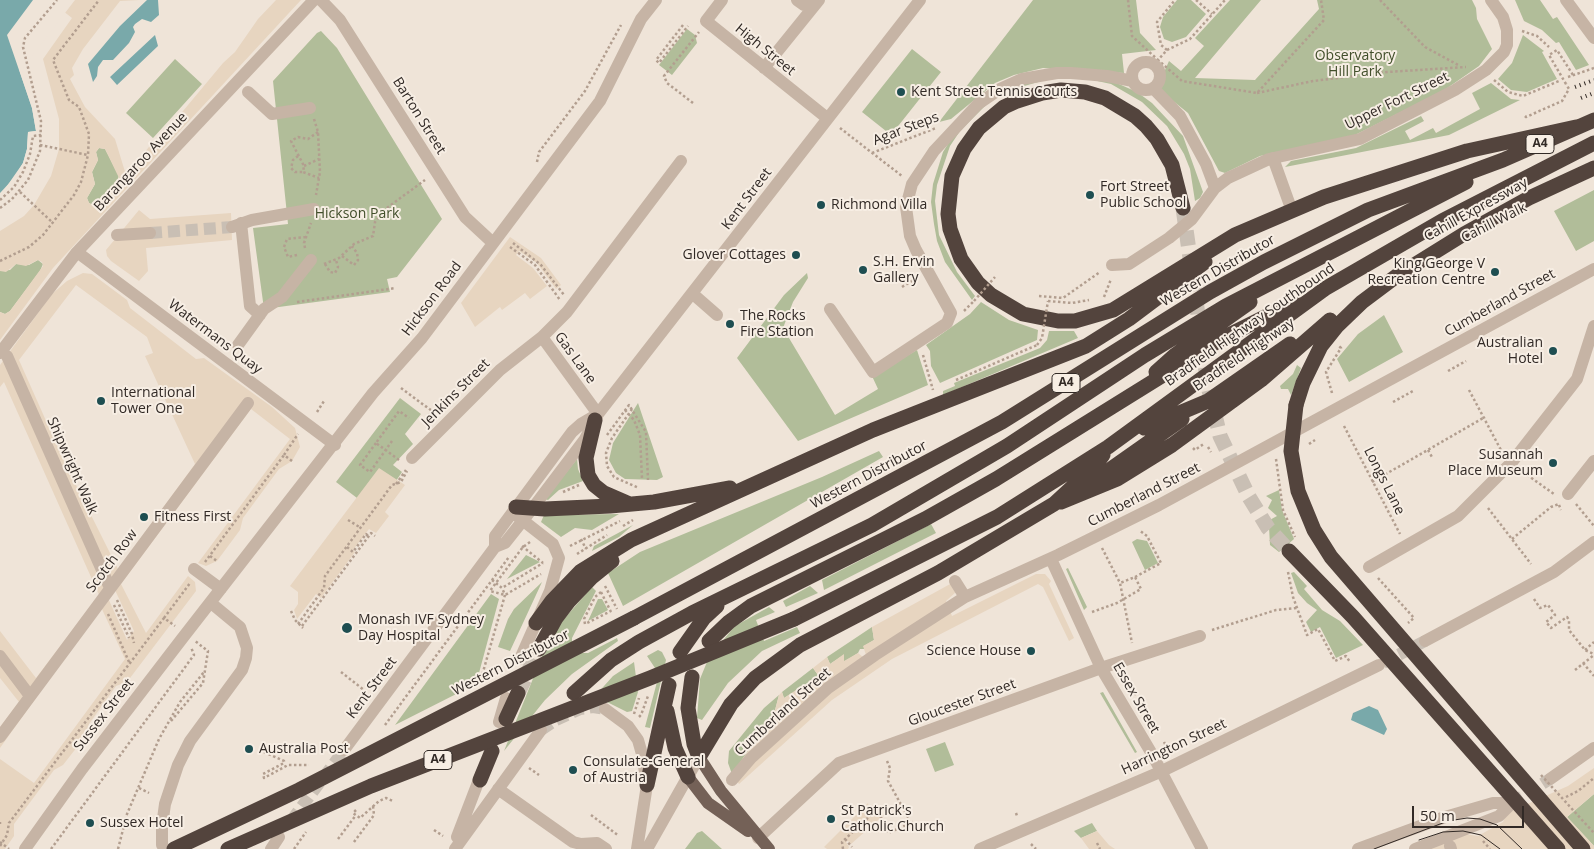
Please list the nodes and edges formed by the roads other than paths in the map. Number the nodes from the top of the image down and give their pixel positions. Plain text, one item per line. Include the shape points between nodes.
1 (314, 0) edge
2 (322, 0) edge
3 (656, 0) edge
4 (722, 0) edge
5 (797, 0) edge
6 (808, 0) edge
7 (819, 0) edge
8 (920, 0) edge
9 (1491, 0) edge
10 (1566, 0) edge
11 (1594, 38) edge
12 (764, 68) junction
13 (1133, 82) junction
14 (1153, 88) junction
15 (248, 92) dead end
16 (310, 108) road end
17 (827, 118) junction
18 (1594, 120) edge
19 (1576, 127) junction
20 (1591, 145) edge
21 (1272, 158) junction
22 (1503, 160) junction
23 (681, 161) dead end
24 (1594, 168) edge
25 (1215, 188) junction
26 (1183, 208) tunnel mouth
27 (314, 209) road end
28 (1292, 211) junction
29 (1266, 223) junction
30 (150, 233) tunnel mouth
31 (117, 235) dead end
32 (493, 243) junction
33 (77, 252) junction
34 (311, 260) road end
35 (1112, 265) road end
36 (1300, 267) junction
37 (1592, 274) edge
38 (1326, 288) junction
39 (693, 294) junction
40 (830, 308) dead end
41 (1355, 309) junction
42 (260, 315) junction
43 (717, 316) dead end
44 (1330, 320) junction
45 (1594, 326) edge
46 (542, 337) junction
47 (238, 345) dead end
48 (523, 351) joint
49 (3, 354) edge
50 (998, 382) junction
51 (1208, 401) junction
52 (248, 403) dead end
53 (1119, 405) junction
54 (597, 417) junction
55 (1122, 437) junction
56 (334, 445) junction
57 (1108, 448) junction
58 (1594, 461) edge
59 (407, 463) road end
60 (754, 483) junction
61 (1088, 492) junction
62 (1568, 494) road end
63 (633, 504) junction
64 (1054, 504) junction
65 (521, 512) junction
66 (1594, 542) edge
67 (1293, 546) tunnel mouth
68 (1051, 558) junction
69 (1369, 567) dead end
70 (196, 571) road end
71 (764, 578) junction
72 (955, 581) dead end
73 (221, 589) junction
74 (111, 590) junction
75 (965, 597) junction
76 (210, 603) junction
77 (536, 623) junction
78 (1200, 636) road end
79 (709, 640) dead end
80 (1425, 640) tunnel mouth
81 (539, 649) tunnel mouth
82 (680, 652) dead end
83 (0, 656) edge
84 (520, 659) dead end
85 (1378, 665) tunnel mouth
86 (1101, 668) junction
87 (692, 677) dead end
88 (574, 693) dead end
89 (512, 695) tunnel mouth
90 (30, 696) junction
91 (605, 709) tunnel mouth
92 (503, 720) dead end
93 (542, 730) tunnel mouth
94 (0, 737) edge
95 (1594, 748) edge
96 (344, 750) tunnel mouth
97 (491, 752) dead end
98 (699, 757) junction
99 (1160, 772) junction
100 (688, 777) junction
101 (1550, 779) tunnel mouth
102 (480, 780) joint
103 (732, 780) dead end
104 (647, 785) junction
105 (498, 788) junction
106 (279, 837) dead end
107 (758, 838) junction
108 (168, 847) edge
109 (25, 849) edge
110 (228, 849) edge
111 (271, 849) edge
112 (454, 849) edge
113 (606, 849) edge
114 (638, 849) edge
115 (647, 849) edge
116 (769, 849) edge
117 (980, 849) edge
118 (1202, 849) edge
119 (1358, 849) edge
120 (1415, 849) edge
121 (1558, 849) edge
122 (1583, 849) edge

1 - 33 street, Barangaroo Avenue
2 - 32 street, Barton Street via 344,26 465,217
3 - 32 street, Hickson Road via 641,19 600,101
4 - 12 street, High Street via 706,21
5 - 6 street via 804,5
7 - 12 street
8 - 17 street, Kent Street
9 - 21 street, Upper Fort Street via 1503,17 1507,45 1486,70 1455,90 1360,139
10 - 11 street
12 - 17 street, High Street
13 - 14 street via 1144,90
13 - 14 street via 1132,74 1137,65 1156,63 1160,78
13 - 40 street via 1071,72 1038,75 1000,88 959,122 925,162 908,195 906,207 910,236 949,308 951,316 947,323 874,372
14 - 25 street via 1180,116
15 - 16 street via 272,114
17 - 39 street, Kent Street
18 - 19 highway
19 - 22 highway, Western Distributor / A4
19 - 28 highway via 1424,164 1352,186
20 - 38 highway, Bradfield Highway Southbound via 1442,221
21 - 25 street, Upper Fort Street via 1247,168
21 - 28 street
22 - 36 highway via 1445,194
22 - 108 highway, Western Distributor / A4, bridge via 1368,210 1264,262 1210,292 1002,422 634,618 298,790
23 - 46 street via 585,290
24 - 41 highway, Cahill Expressway via 1529,198 1464,234 1398,275
25 - 35 street, Upper Fort Street via 1192,219 1169,238 1129,264
26 - 29 highway via 1172,165 1146,126 1106,98 1061,90 1042,93 1004,107 979,128 964,149 952,176 948,214 954,243 968,272 978,284 1023,314 1058,321 1113,310 1204,252
27 - 42 street via 236,225 250,306
28 - 29 highway
29 - 50 highway via 1086,346
30 - 31 street
32 - 56 street, Hickson Road via 413,349 373,393
33 - 49 street, Barangaroo Avenue
33 - 56 street, Watermans Quay
34 - 42 street via 282,297
36 - 53 highway via 1175,356
36 - 71 highway via 1160,346 944,484 819,553
37 - 68 street, Cumberland Street via 1233,466
38 - 53 highway via 1223,338
38 - 55 highway, Bradfield Highway Southbound
39 - 43 street
39 - 54 street, Kent Street
41 - 44 highway, Bradfield Highway
41 - 122 highway, bridge via 1321,346 1302,383 1296,405 1292,451 1298,491 1314,530 1331,557
42 - 47 street
44 - 51 highway, Bradfield Highway
44 - 61 highway via 1215,415 1117,479
45 - 69 street via 1577,379 1512,462 1458,516
46 - 48 street, Gas Lane
46 - 54 street, Gas Lane
48 - 59 street, Jenkins Street
49 - 74 street, Shipwright Walk
50 - 60 highway via 931,406
50 - 81 highway via 629,550 602,568 575,593
51 - 55 highway, Bradfield Highway
51 - 61 highway via 1111,469
52 - 74 street, Scotch Row
53 - 79 highway via 941,510 751,606
54 - 63 highway via 586,458 588,475 604,494
54 - 65 street, Kent Street via 584,439
55 - 57 highway, A4
56 - 73 street, Hickson Road
57 - 64 highway via 1093,468
57 - 110 highway, A4, bridge via 997,517 794,619 371,786
58 - 62 street
60 - 63 highway
60 - 77 highway via 613,549 576,577
61 - 64 highway
63 - 65 highway
64 - 98 highway via 938,573 800,645 755,678 731,704
65 - 77 street via 553,544 559,558 550,591
65 - 96 street, Kent Street via 505,543 495,547
66 - 80 street via 1554,572
67 - 121 highway, bridge
68 - 75 street, Cumberland Street
68 - 86 street, Essex Street
70 - 73 street
71 - 82 highway via 722,602 704,618
71 - 88 highway via 639,642 611,660
72 - 75 street
73 - 76 street, Hickson Road
74 - 90 street, Scotch Row via 108,602
75 - 103 street, Cumberland Street via 828,688 751,758
76 - 108 street via 240,627 247,648 246,658 242,670 190,741 178,765 165,804 162,826
76 - 109 street, Sussex Street via 82,769
77 - 84 street
78 - 86 street, Gloucester Street
83 - 90 street
85 - 99 street, Harrington Street
86 - 99 street, Essex Street
86 - 107 street, Gloucester Street via 839,763
87 - 98 highway via 688,708
89 - 92 highway
90 - 94 street, Scotch Row
91 - 104 street via 628,726 638,740
93 - 105 street
95 - 101 street
97 - 102 highway
98 - 100 street
98 - 107 main road via 721,792
99 - 117 street, Harrington Street
99 - 118 street, Essex Street
100 - 104 highway via 679,761 671,733 666,707 668,690
100 - 107 main road via 708,804
100 - 115 street
102 - 112 street
104 - 114 street
105 - 112 street
105 - 113 street via 573,842 597,843
106 - 111 street
107 - 116 main road
119 - 120 street via 1445,817 1493,804 1512,803 1499,816

